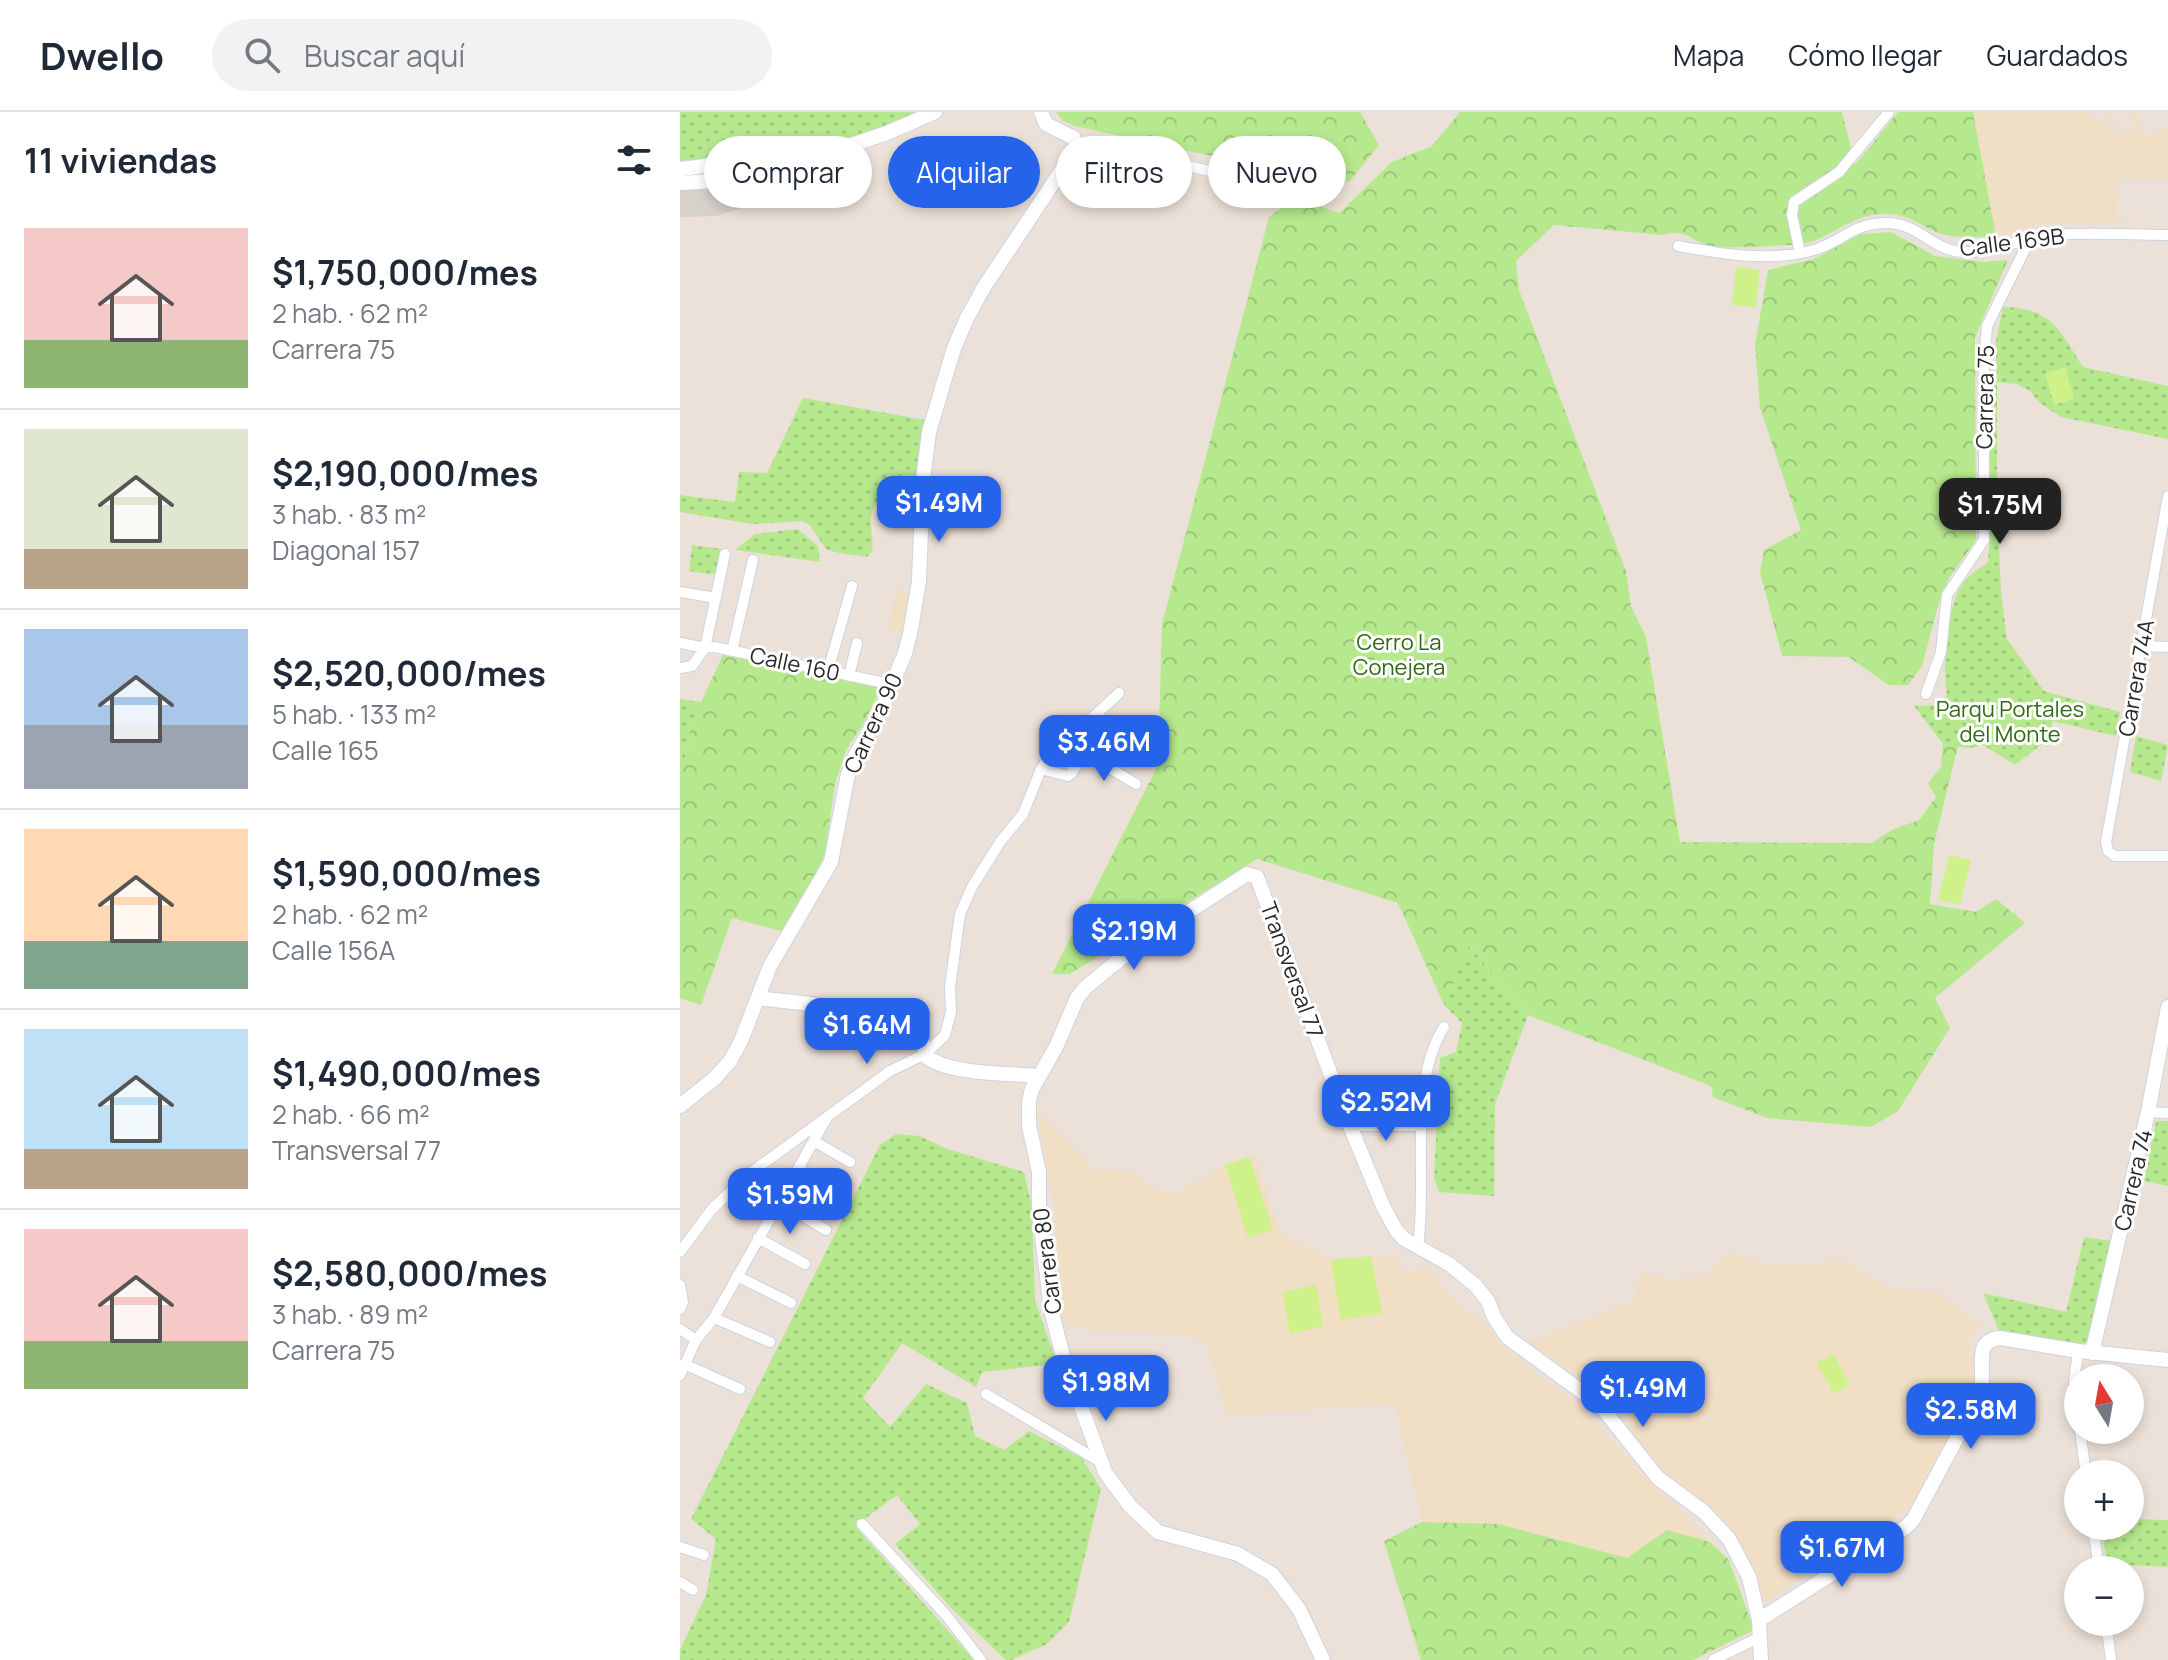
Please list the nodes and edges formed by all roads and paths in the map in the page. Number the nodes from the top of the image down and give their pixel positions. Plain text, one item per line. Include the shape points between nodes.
1 (935, 112) edge
2 (1041, 112) edge
3 (1889, 112) edge
4 (1070, 136) edge
5 (872, 137) edge
6 (704, 166) edge
7 (680, 167) edge
8 (704, 182) edge
9 (1056, 182) edge
10 (680, 183) edge
11 (2168, 235) edge
12 (2030, 239) junction
13 (1678, 246) dead end
14 (1800, 253) junction
15 (2168, 496) edge
16 (725, 554) dead end
17 (753, 560) dead end
18 (852, 586) dead end
19 (680, 592) edge
20 (716, 598) junction
21 (680, 643) edge
22 (857, 643) dead end
23 (705, 646) junction
24 (2141, 646) junction
25 (2168, 647) edge
26 (732, 651) junction
27 (680, 668) edge
28 (828, 671) junction
29 (849, 676) junction
30 (885, 683) dead end
31 (1119, 693) dead end
32 (1926, 694) dead end
33 (1041, 769) junction
34 (1136, 784) dead end
35 (2168, 856) edge
36 (1247, 874) joint
37 (758, 998) junction
38 (2168, 1007) edge
39 (1444, 1027) dead end
40 (925, 1054) junction
41 (1039, 1076) junction
42 (680, 1106) edge
43 (2148, 1112) junction
44 (2168, 1113) edge
45 (829, 1114) junction
46 (1350, 1126) junction
47 (1421, 1126) junction
48 (814, 1141) junction
49 (850, 1162) dead end
50 (799, 1169) junction
51 (846, 1197) dead end
52 (778, 1201) junction
53 (826, 1230) dead end
54 (758, 1238) junction
55 (1418, 1246) junction
56 (680, 1252) edge
57 (805, 1264) dead end
58 (737, 1276) junction
59 (680, 1285) edge
60 (791, 1303) dead end
61 (680, 1309) edge
62 (714, 1318) junction
63 (680, 1329) edge
64 (696, 1340) junction
65 (770, 1342) dead end
66 (2085, 1352) junction
67 (2168, 1360) edge
68 (684, 1364) junction
69 (2081, 1364) edge
70 (680, 1375) edge
71 (740, 1389) dead end
72 (986, 1394) dead end
73 (1099, 1461) junction
74 (862, 1524) dead end
75 (680, 1547) edge
76 (704, 1555) dead end
77 (680, 1582) edge
78 (693, 1590) dead end
79 (1759, 1620) junction
80 (2108, 1636) edge
81 (1760, 1637) junction
82 (981, 1660) edge
83 (1323, 1660) edge
84 (1713, 1660) edge
85 (1761, 1660) edge
86 (2111, 1660) edge

1 - 5 street
2 - 4 street via 1050,128
3 - 14 street via 1839,172 1794,202
6 - 7 street
8 - 10 street
9 - 37 street, Carrera 90 via 984,287 954,348 929,432 915,556 918,590 905,653 854,758 831,862 770,966
11 - 12 street, Calle 169B
12 - 14 street, Calle 169B via 1964,252 1944,247 1911,227 1883,223 1859,226
12 - 32 street, Carrera 75 via 1987,326 1984,540 1947,595 1941,652
13 - 14 street, Calle 169B via 1766,257
15 - 24 street, Carrera 74A
16 - 20 street
17 - 26 street
18 - 28 street
19 - 20 street
20 - 23 street
21 - 23 street, Calle 160
22 - 29 street
23 - 26 street, Calle 160
23 - 27 street via 692,666
24 - 25 street
24 - 35 street, Carrera 74A via 2106,842 2115,856
26 - 28 street, Calle 160
28 - 29 street, Calle 160
29 - 30 street, Calle 160
31 - 33 street
33 - 34 street via 1068,776 1081,756 1091,754
33 - 40 street via 1023,814 992,854 960,914 949,1027
36 - 41 street, Carrera 80 via 1095,979 1077,998
36 - 46 street, Transversal 77 via 1257,877
37 - 40 street via 904,1022 919,1034
37 - 42 street, Carrera 90 via 730,1061
38 - 43 street, Carrera 74
39 - 47 street via 1428,1060
40 - 41 street via 951,1067
40 - 45 street via 890,1071
41 - 73 street, Carrera 80 via 1028,1111 1039,1172 1049,1298
43 - 44 street
43 - 66 street, Carrera 74
45 - 48 street
45 - 56 street via 749,1174 712,1209
46 - 47 street
46 - 55 street, Transversal 77 via 1390,1221 1404,1239
47 - 55 street
48 - 49 street
48 - 50 street
50 - 51 street
50 - 52 street
52 - 53 street
52 - 54 street
54 - 57 street
54 - 58 street
55 - 79 street, Transversal 77 via 1475,1285 1507,1337 1600,1405 1658,1478 1721,1530 1749,1577
58 - 60 street
58 - 62 street
59 - 61 street
62 - 64 street
62 - 65 street
63 - 64 street
64 - 68 street
66 - 67 street
66 - 69 street, Carrera 74
66 - 79 street via 1994,1338 1984,1345 1975,1404 1906,1527
68 - 70 street
68 - 71 street
72 - 73 street
73 - 83 street, Carrera 80 via 1114,1486 1158,1532 1238,1554 1272,1574 1299,1609
74 - 82 street
75 - 76 street
77 - 78 street
79 - 81 street, Transversal 77
80 - 86 street
81 - 84 street
81 - 85 street, Transversal 77

